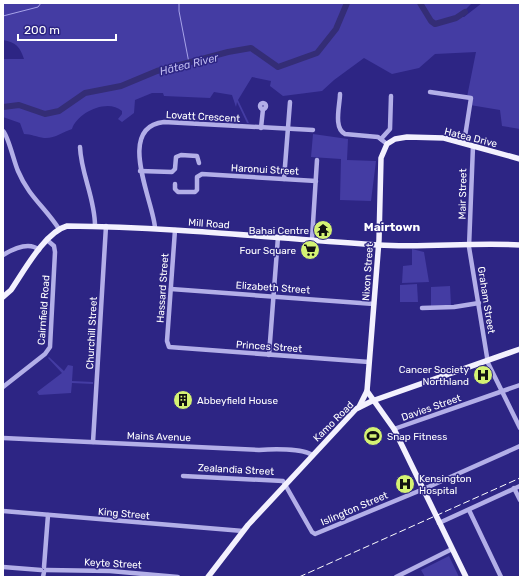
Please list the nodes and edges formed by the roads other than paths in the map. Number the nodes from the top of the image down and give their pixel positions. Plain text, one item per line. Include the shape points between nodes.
1 (430, 92) dead end
2 (340, 94) dead end
3 (391, 96) dead end
4 (290, 102) dead end
5 (263, 109) dead end
6 (261, 128) junction
7 (287, 129) junction
8 (313, 130) dead end
9 (3, 131) edge
10 (381, 139) junction
11 (387, 144) junction
12 (464, 144) junction
13 (473, 146) junction
14 (80, 147) dead end
15 (520, 159) edge
16 (317, 160) dead end
17 (199, 163) dead end
18 (140, 171) junction
19 (284, 179) junction
20 (316, 181) junction
21 (175, 184) dead end
22 (95, 226) junction
23 (106, 226) junction
24 (155, 228) junction
25 (59, 229) junction
26 (175, 230) junction
27 (379, 233) junction
28 (278, 237) junction
29 (312, 239) junction
30 (47, 240) junction
31 (359, 243) junction
32 (469, 243) junction
33 (378, 245) junction
34 (520, 246) edge
35 (39, 250) junction
36 (3, 255) edge
37 (171, 289) junction
38 (273, 296) junction
39 (3, 297) edge
40 (479, 303) junction
41 (374, 304) junction
42 (422, 308) dead end
43 (168, 346) joint
44 (520, 349) edge
45 (269, 355) junction
46 (488, 360) junction
47 (368, 362) junction
48 (520, 385) edge
49 (3, 387) edge
50 (367, 391) junction
51 (502, 392) junction
52 (372, 401) junction
53 (359, 407) junction
54 (520, 428) edge
55 (394, 430) junction
56 (3, 438) edge
57 (93, 442) junction
58 (520, 446) edge
59 (312, 456) junction
60 (183, 476) dead end
61 (286, 484) junction
62 (520, 486) edge
63 (514, 488) junction
64 (422, 489) junction
65 (520, 500) edge
66 (469, 510) junction
67 (3, 511) edge
68 (48, 515) junction
69 (440, 523) junction
70 (243, 531) junction
71 (452, 549) junction
72 (3, 567) edge
73 (44, 571) edge
74 (154, 576) edge
75 (178, 577) edge
76 (208, 577) edge
77 (396, 577) edge
78 (466, 577) edge
79 (501, 577) edge

1 - 12 street via 471,98
2 - 10 street via 338,127 341,132
3 - 10 street via 390,129
4 - 7 street
5 - 6 street
6 - 7 street, Lovatt Crescent
6 - 18 street, Lovatt Crescent via 159,123 150,128 143,137
7 - 8 street, Lovatt Crescent
7 - 19 street
9 - 25 street via 7,135 12,156 26,189
10 - 11 street
11 - 12 main road, Hatea Drive via 395,139 407,137 440,138
11 - 27 main road, Nixon Street via 380,162
12 - 13 main road, Hatea Drive
13 - 15 main road, Hatea Drive
13 - 32 street, Mair Street
14 - 22 street via 80,161 92,199
16 - 20 street
17 - 18 street via 196,156 181,155 176,157 172,172
18 - 24 street, Lovatt Crescent
19 - 20 street, Haronui Street
19 - 21 street, Haronui Street via 198,175 197,190 193,193 178,192 174,189
20 - 29 street
22 - 23 main road, Mill Road
22 - 25 main road, Mill Road via 67,226
23 - 24 main road, Mill Road
23 - 57 street, Churchill Street
24 - 26 main road, Mill Road
25 - 30 main road
26 - 28 main road, Mill Road
26 - 37 street, Hassard Street
27 - 31 main road, Mill Road via 372,241
27 - 33 main road, Nixon Street
28 - 29 main road, Mill Road
28 - 38 street
29 - 31 main road, Mill Road
30 - 35 main road
30 - 49 street, Cairnfield Road via 56,252 51,345 45,354
31 - 33 main road, Mill Road
32 - 33 main road, Mill Road
32 - 34 main road, Mill Road
32 - 40 street, Graham Street
33 - 41 main road, Nixon Street
35 - 36 street via 34,247 20,247
35 - 39 main road via 11,290
37 - 38 street, Elizabeth Street
37 - 43 street, Hassard Street
38 - 41 street, Elizabeth Street
38 - 45 street
40 - 42 street
40 - 46 street, Graham Street
41 - 47 main road, Nixon Street
43 - 45 street, Princes Street
44 - 46 main road, Kamo Road
45 - 47 street, Princes Street
46 - 51 street, Graham Street
46 - 52 main road, Kamo Road
47 - 50 main road, Nixon Street
48 - 51 street, Davies Street
50 - 52 main road, Nixon Street
50 - 53 main road
51 - 54 street, Graham Street
51 - 55 street, Davies Street
52 - 53 main road, Kamo Road
52 - 55 main road, Nixon Street
53 - 59 main road, Kamo Road
55 - 64 main road, Nixon Street
56 - 57 street, Mains Avenue
57 - 59 street, Mains Avenue via 268,449 304,452
58 - 64 street, Islington Street
59 - 61 main road, Kamo Road
60 - 61 street, Zealandia Street via 282,480
61 - 64 street, Islington Street via 314,534
61 - 70 main road, Kamo Road
62 - 63 street
63 - 65 street
63 - 66 street
64 - 69 main road, Nixon Street
66 - 69 street
66 - 79 street
67 - 68 street, King Street
68 - 70 street, King Street
68 - 73 street
69 - 71 main road, Nixon Street
70 - 76 main road, Kamo Road
71 - 77 street
71 - 78 main road, Nixon Street
72 - 73 street, Keyte Street
73 - 74 street, Keyte Street via 110,571
74 - 75 street, Keyte Street

